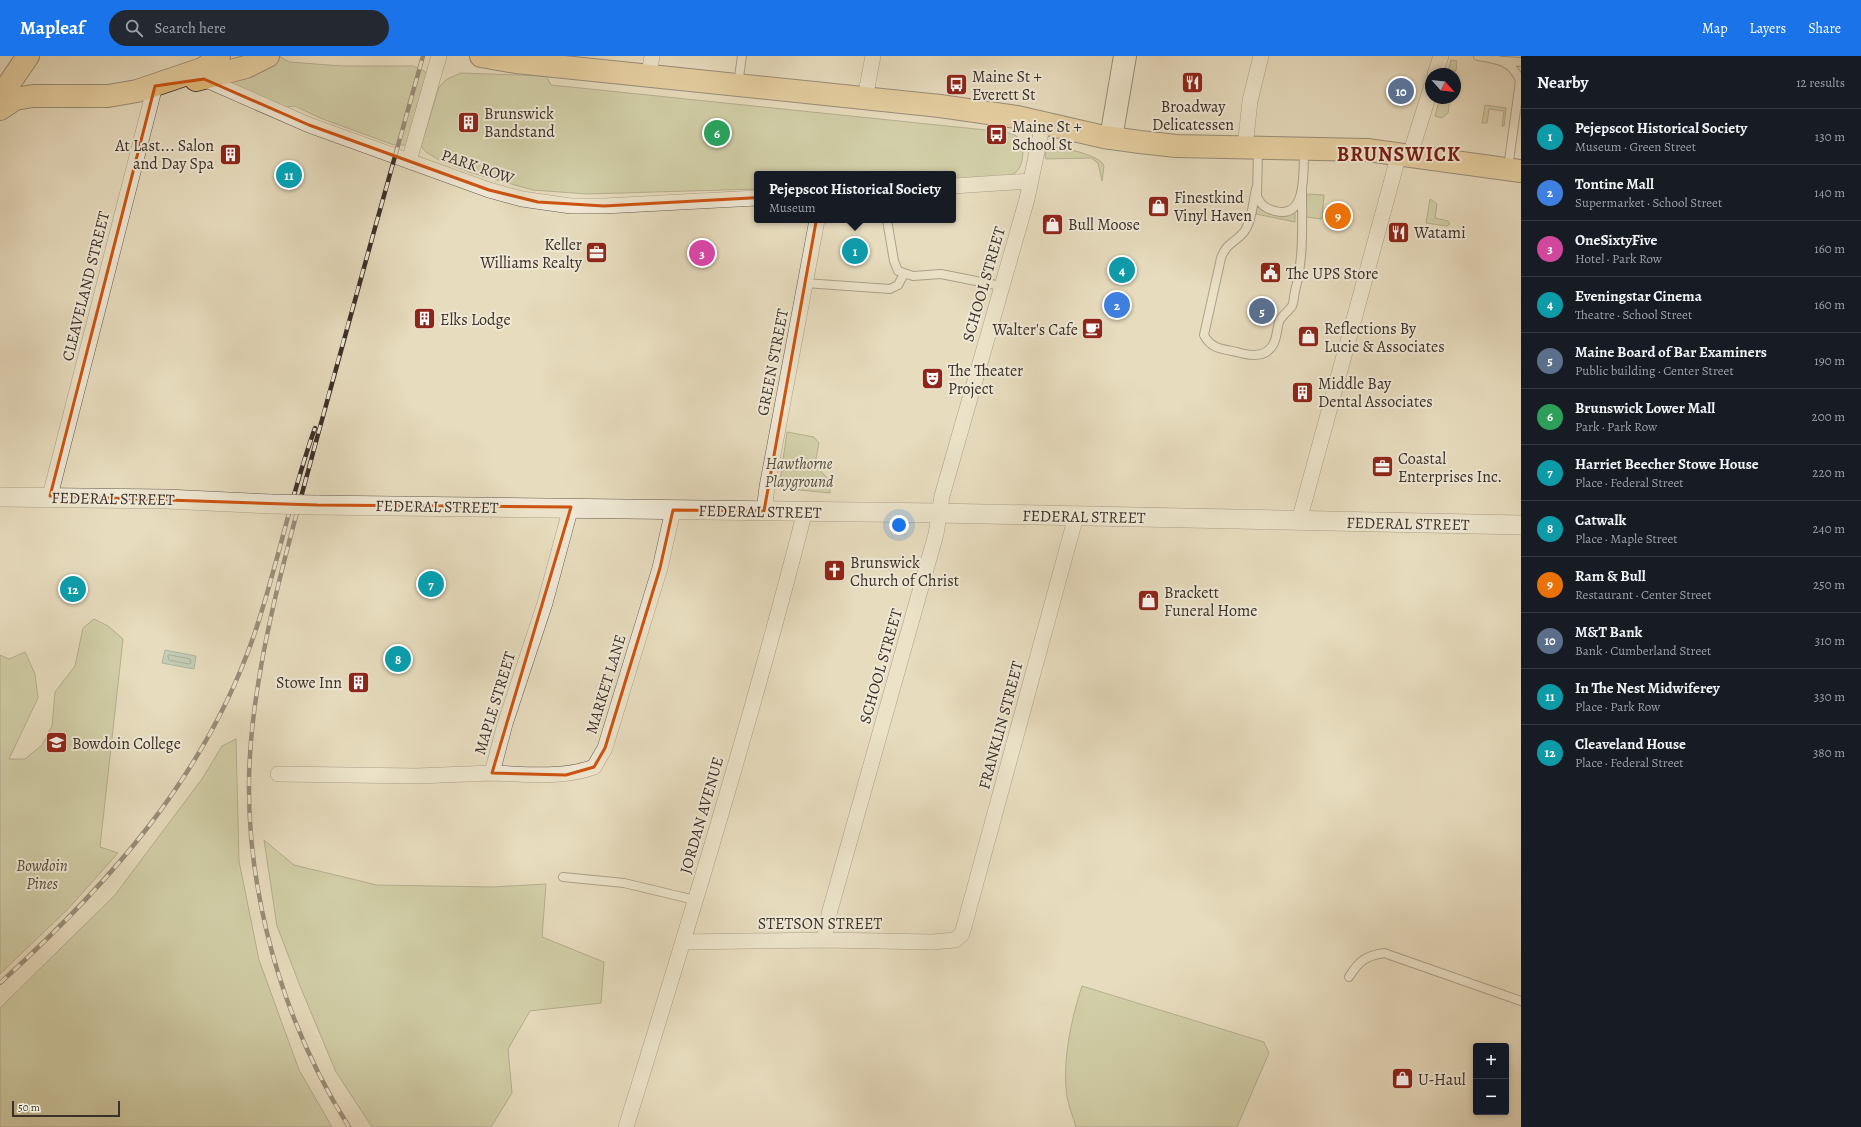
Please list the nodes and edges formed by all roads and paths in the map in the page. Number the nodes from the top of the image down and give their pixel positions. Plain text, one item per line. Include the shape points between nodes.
1 (219, 56) edge
2 (268, 56) edge
3 (438, 56) edge
4 (487, 56) edge
5 (742, 56) edge
6 (873, 56) edge
7 (1125, 56) edge
8 (1261, 56) edge
9 (1441, 56) edge
10 (1478, 56) edge
11 (1503, 61) junction
12 (1521, 62) edge
13 (23, 64) edge
14 (1437, 68) edge
15 (655, 69) edge
16 (204, 79) junction
17 (738, 84) junction
18 (155, 86) junction
19 (33, 96) junction
20 (0, 97) edge
21 (865, 98) junction
22 (1425, 103) edge
23 (0, 109) edge
24 (1043, 123) junction
25 (1111, 138) junction
26 (1251, 147) junction
27 (1304, 148) junction
28 (1405, 155) junction
29 (409, 161) junction
30 (1514, 170) edge
31 (1031, 181) junction
32 (956, 186) edge
33 (1256, 189) junction
34 (1302, 191) junction
35 (754, 198) edge
36 (816, 223) edge
37 (888, 223) edge
38 (904, 274) junction
39 (805, 283) junction
40 (1001, 286) junction
41 (50, 496) junction
42 (0, 497) edge
43 (571, 507) junction
44 (673, 510) junction
45 (764, 511) junction
46 (805, 511) junction
47 (939, 513) junction
48 (1076, 516) junction
49 (1299, 521) junction
50 (1521, 525) edge
51 (492, 773) junction
52 (278, 774) dead end
53 (562, 877) dead end
54 (695, 900) junction
55 (824, 940) junction
56 (955, 940) joint
57 (683, 942) junction
58 (1349, 977) dead end
59 (1521, 1001) edge
60 (626, 1127) edge

1 - 18 main road via 206,67
2 - 16 main road via 246,67
3 - 29 street
4 - 15 main road via 516,62
5 - 17 lane
6 - 21 street
7 - 25 main road
8 - 26 street via 1250,101
9 - 14 street
10 - 11 lane
11 - 12 lane
11 - 30 lane via 1513,69 1520,81
13 - 19 main road via 16,76 21,86
13 - 20 main road
15 - 17 main road
16 - 18 main road
16 - 29 street, PARK ROW via 303,122
17 - 21 main road
18 - 19 main road via 122,95
18 - 41 street, CLEAVELAND STREET
19 - 23 main road via 15,99
21 - 24 main road via 986,112
22 - 28 street
24 - 25 main road
24 - 31 street, SCHOOL STREET
25 - 26 main road via 1176,146
26 - 27 main road
26 - 33 lane
27 - 28 main road via 1367,150
27 - 34 lane
28 - 30 main road
28 - 49 street
29 - 35 street, PARK ROW via 502,194 571,206
31 - 32 street
31 - 40 street, SCHOOL STREET
33 - 34 lane via 1259,202 1264,207 1278,212 1288,212 1292,209 1298,203
33 - 34 lane via 1245,230 1224,249 1204,335 1216,348 1259,355 1267,352 1274,344 1279,322 1292,306 1300,271 1303,240
36 - 39 street, GREEN STREET
37 - 38 lane via 894,261 898,271
38 - 39 lane via 898,285 890,289
38 - 40 lane via 941,274
39 - 45 street, GREEN STREET via 766,487
40 - 47 street, SCHOOL STREET
41 - 42 street, FEDERAL STREET
41 - 43 street, FEDERAL STREET, bridge via 317,505
43 - 44 street, FEDERAL STREET
43 - 51 street, MAPLE STREET via 545,603 505,724
44 - 45 street, FEDERAL STREET
44 - 51 street, MARKET LANE via 660,568 607,740 594,767 566,775
45 - 46 street, FEDERAL STREET
46 - 47 street, FEDERAL STREET
46 - 54 street, JORDAN AVENUE via 778,614
47 - 48 street, FEDERAL STREET
47 - 55 street, SCHOOL STREET via 936,534 829,914
48 - 49 street, FEDERAL STREET
48 - 56 street, FRANKLIN STREET via 962,934
49 - 50 street, FEDERAL STREET
51 - 52 street, MAPLE STREET via 409,776
53 - 54 lane via 624,884
54 - 57 street, JORDAN AVENUE
55 - 56 street, STETSON STREET
55 - 57 street, STETSON STREET
57 - 60 street, JORDAN AVENUE
58 - 59 lane via 1357,964 1370,955 1384,953

